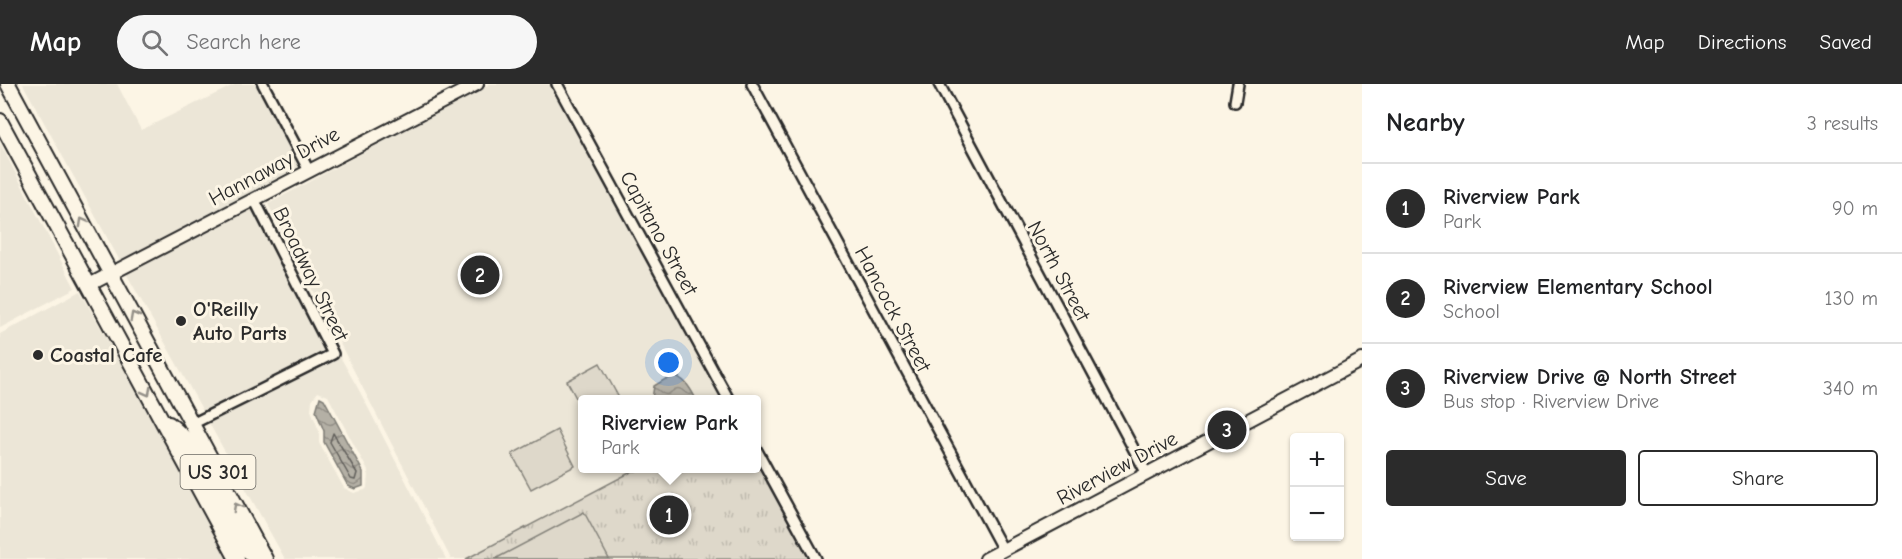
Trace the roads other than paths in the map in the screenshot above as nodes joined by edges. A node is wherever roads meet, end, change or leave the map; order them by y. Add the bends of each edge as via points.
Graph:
1 (8, 84) edge
2 (263, 84) edge
3 (477, 84) edge
4 (556, 84) edge
5 (752, 84) edge
6 (939, 84) edge
7 (1238, 84) edge
8 (0, 87) edge
9 (1235, 102) dead end
10 (18, 104) junction
11 (0, 121) edge
12 (308, 169) junction
13 (254, 199) junction
14 (111, 273) junction
15 (89, 285) junction
16 (1362, 360) edge
17 (727, 395) edge
18 (160, 416) junction
19 (192, 424) junction
20 (761, 458) edge
21 (1147, 474) junction
22 (1003, 550) junction
23 (237, 559) edge
24 (255, 559) edge
25 (265, 559) edge
26 (816, 559) edge
27 (986, 559) edge

1 - 10 main road, US 301
2 - 12 street
3 - 12 street, Hannaway Drive
4 - 17 street, Capitano Street
5 - 22 street, Hancock Street
6 - 21 street, North Street
7 - 9 street
8 - 10 main road
14 -> 10 main road, US 301
11 - 15 main road, US 301
12 - 13 street, Hannaway Drive
13 - 14 street, Hannaway Drive
13 - 19 street, Broadway Street via 333,354
14 - 15 street, Hannaway Drive
19 -> 14 main road, US 301
15 -> 18 main road, US 301
16 - 21 street, Riverview Drive
18 - 23 main road, US 301
18 - 24 main road via 187,440
25 -> 19 main road, US 301
20 - 26 street
21 - 22 street, Riverview Drive
22 - 27 street, Riverview Drive

